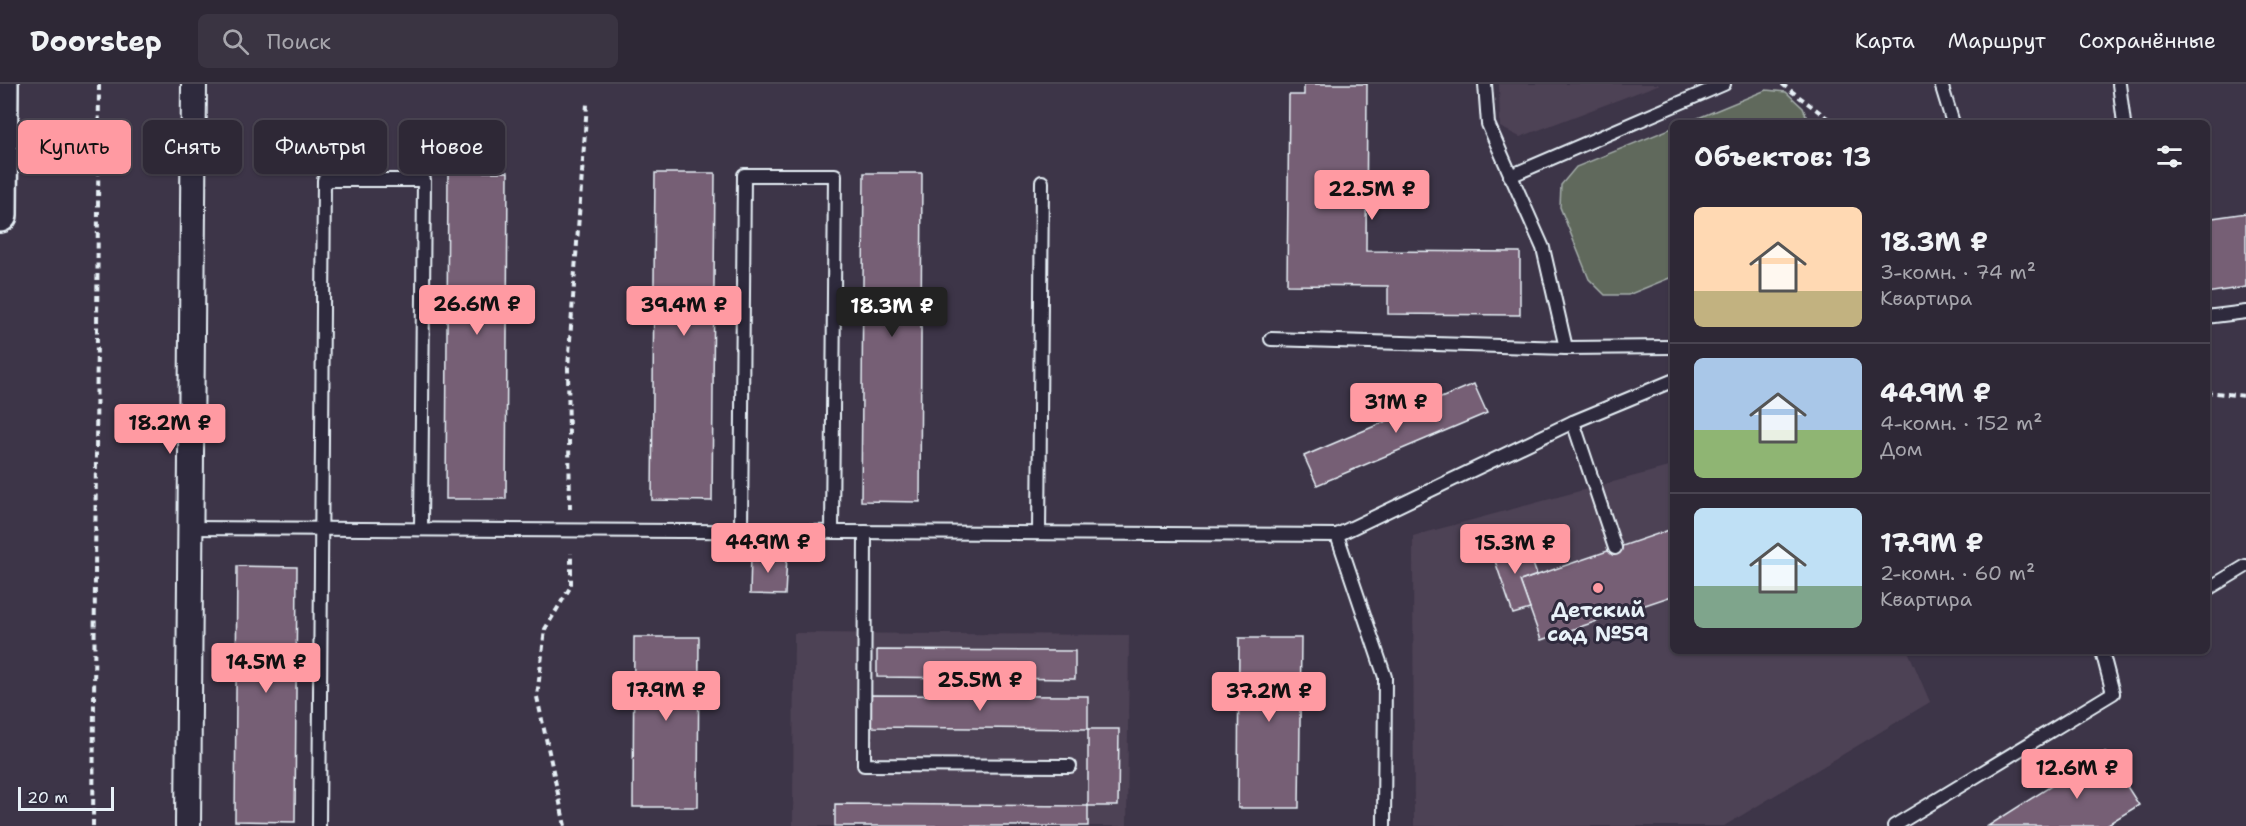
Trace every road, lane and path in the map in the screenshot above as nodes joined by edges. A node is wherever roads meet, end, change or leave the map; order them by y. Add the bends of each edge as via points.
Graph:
1 (1, 84) edge
2 (99, 84) edge
3 (194, 84) edge
4 (1485, 84) edge
5 (1725, 84) edge
6 (1782, 84) edge
7 (1941, 84) edge
8 (2119, 84) edge
9 (587, 104) dead end
10 (1830, 120) edge
11 (1952, 120) edge
12 (2124, 120) edge
13 (1510, 176) junction
14 (1042, 182) dead end
15 (0, 215) edge
16 (2246, 312) edge
17 (2210, 316) edge
18 (1271, 339) dead end
19 (1670, 347) edge
20 (1566, 348) junction
21 (1670, 382) edge
22 (2210, 392) edge
23 (2246, 396) edge
24 (1573, 422) junction
25 (190, 528) junction
26 (322, 529) junction
27 (421, 529) junction
28 (570, 530) junction
29 (741, 531) junction
30 (832, 532) junction
31 (866, 532) junction
32 (1039, 533) junction
33 (1337, 535) junction
34 (1615, 548) dead end
35 (2246, 566) edge
36 (2210, 588) edge
37 (2105, 654) edge
38 (1070, 766) dead end
39 (93, 826) edge
40 (188, 826) edge
41 (319, 826) edge
42 (565, 826) edge
43 (1384, 826) edge
44 (1894, 826) edge

1 - 15 main road
2 - 39 path
3 - 25 street
4 - 13 lane via 1488,124
5 - 13 lane
6 - 10 path
7 - 11 lane
8 - 12 lane
9 - 28 path via 568,368
13 - 20 lane via 1543,248
14 - 32 lane
16 - 17 lane
18 - 20 lane
19 - 20 lane
21 - 24 lane
22 - 23 path
24 - 33 lane
24 - 34 lane
25 - 26 lane
25 - 40 street
26 - 27 lane
26 - 27 lane via 324,180 424,180
26 - 41 lane
27 - 28 lane
28 - 29 lane
28 - 42 path via 572,586 545,629 537,697
29 - 30 lane
29 - 30 lane via 744,175 835,175
30 - 31 lane
31 - 32 lane
31 - 38 lane via 864,765
32 - 33 lane
33 - 43 lane via 1385,677
35 - 36 lane
37 - 44 lane via 2113,693

